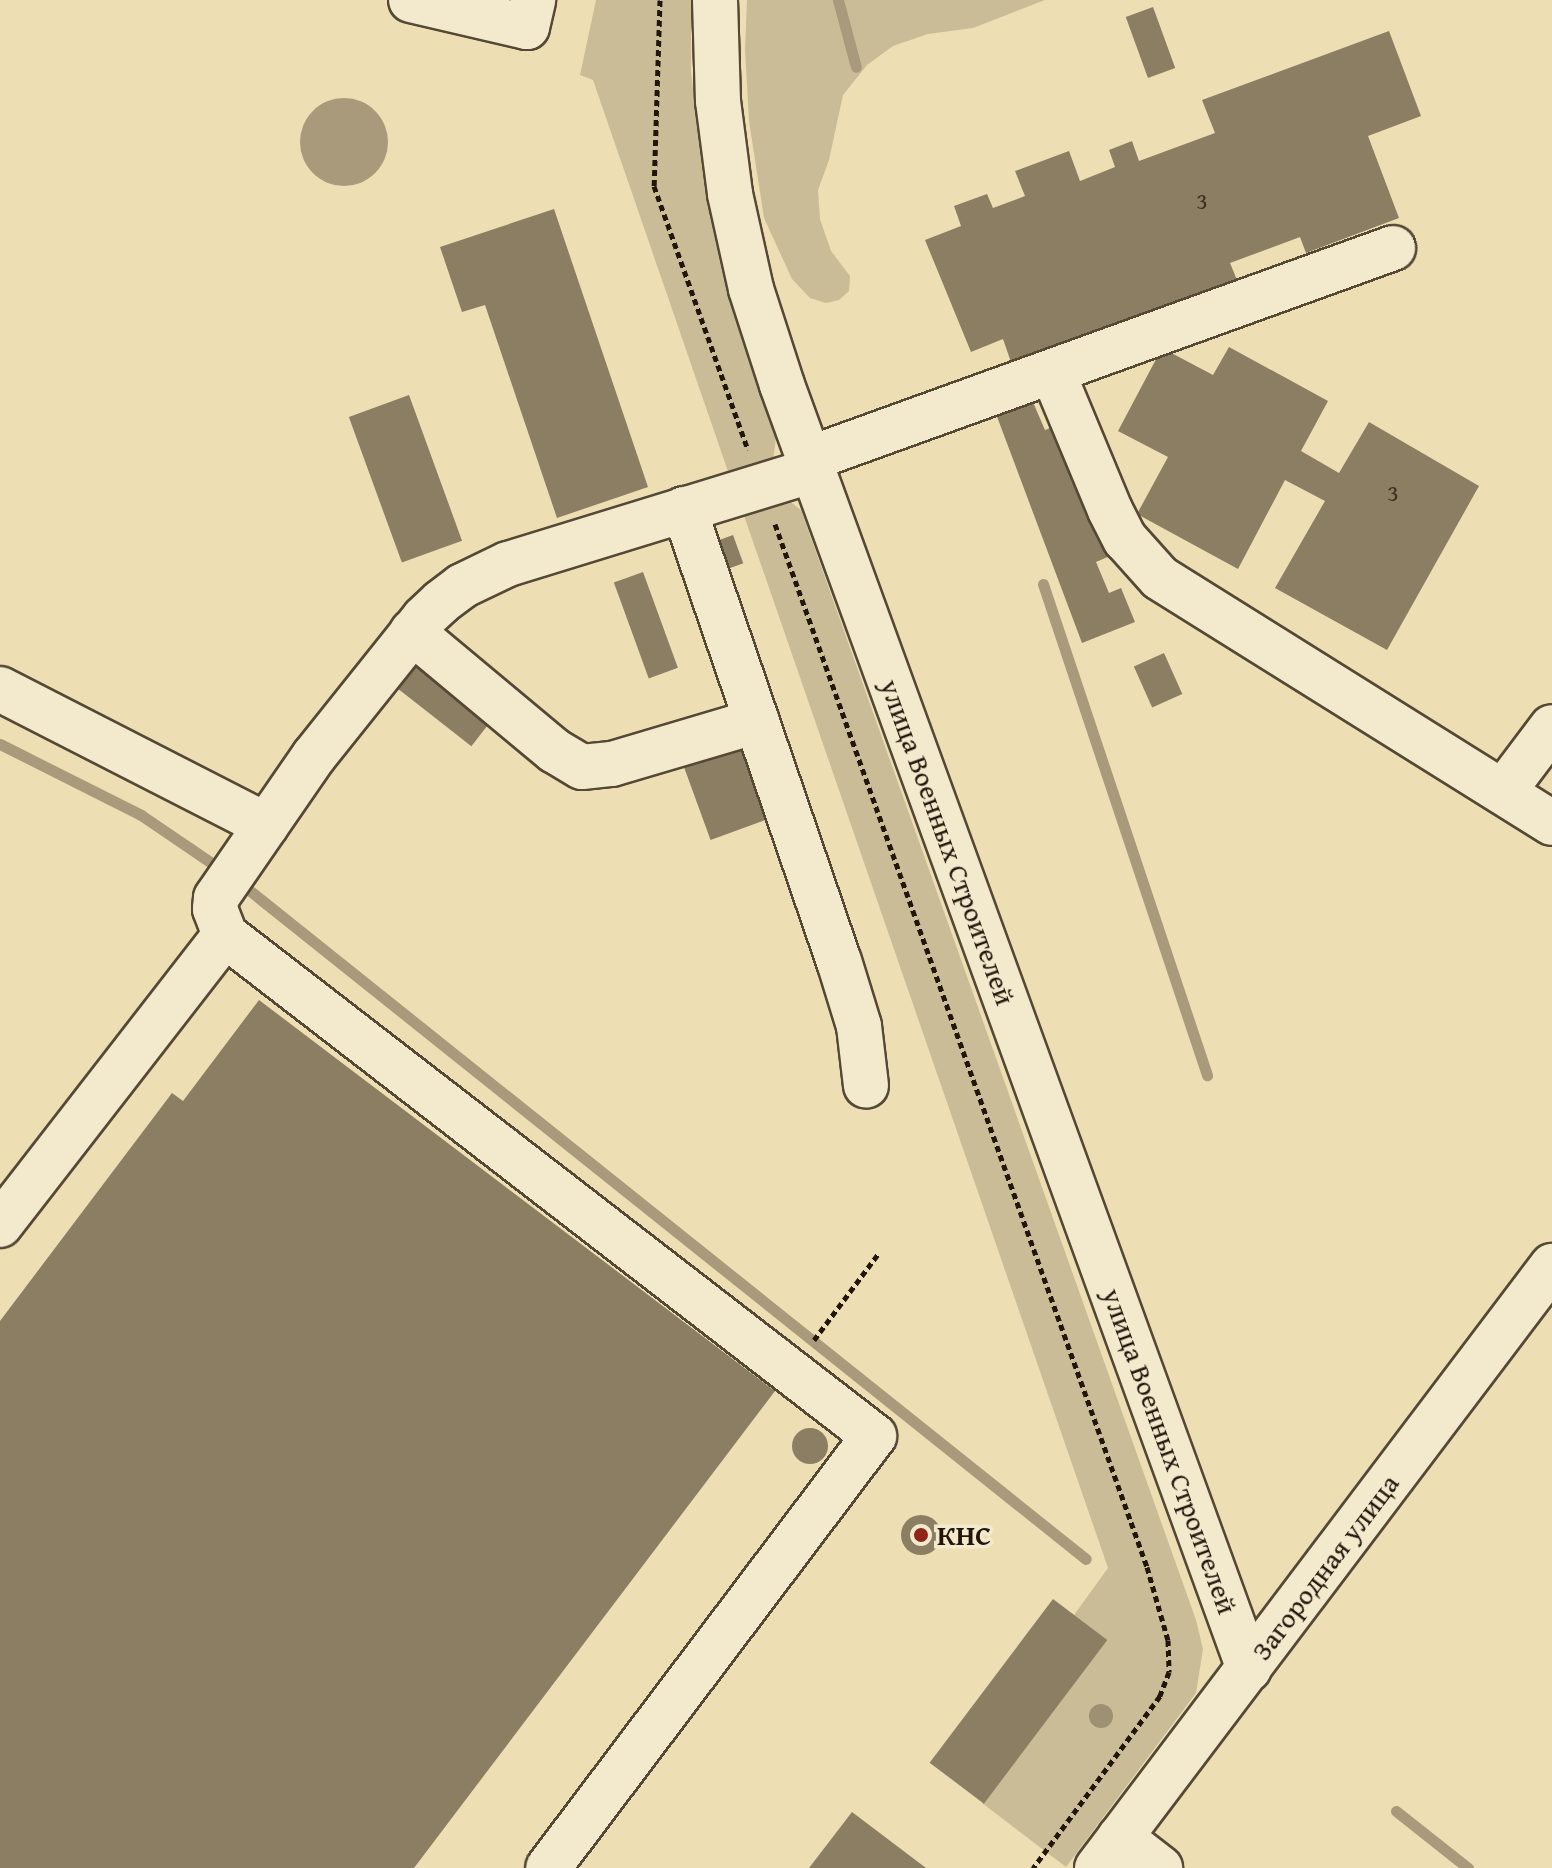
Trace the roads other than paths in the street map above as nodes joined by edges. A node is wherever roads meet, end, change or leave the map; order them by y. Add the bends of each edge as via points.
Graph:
1 (411, 0) edge
2 (533, 0) edge
3 (715, 0) edge
4 (1393, 248) dead end
5 (1053, 373) junction
6 (811, 465) junction
7 (684, 509) junction
8 (412, 632) junction
9 (0, 689) edge
10 (757, 721) junction
11 (1552, 727) edge
12 (1503, 792) junction
13 (1552, 823) edge
14 (243, 858) junction
15 (225, 935) junction
16 (866, 1086) dead end
17 (0, 1225) edge
18 (1552, 1266) edge
19 (1249, 1669) junction
20 (1109, 1852) edge
21 (548, 1868) edge
22 (1160, 1868) edge

1 - 2 street via 527,27
3 - 6 street, улица Военных Строителей via 718,101 730,194 751,289
4 - 5 street
5 - 6 street
5 - 12 street via 1110,510 1141,560 1160,578
6 - 7 street
6 - 19 street, улица Военных Строителей
7 - 8 street via 483,574 441,602
7 - 10 street
8 - 10 street via 555,751 582,767 612,764
8 - 14 street via 314,756
9 - 14 street
10 - 16 street via 859,1026
11 - 12 street
12 - 13 street
14 - 15 street via 215,909
15 - 17 street
15 - 21 street via 874,1436
18 - 19 street, Загородная улица
19 - 20 street, Загородная улица
20 - 22 street

